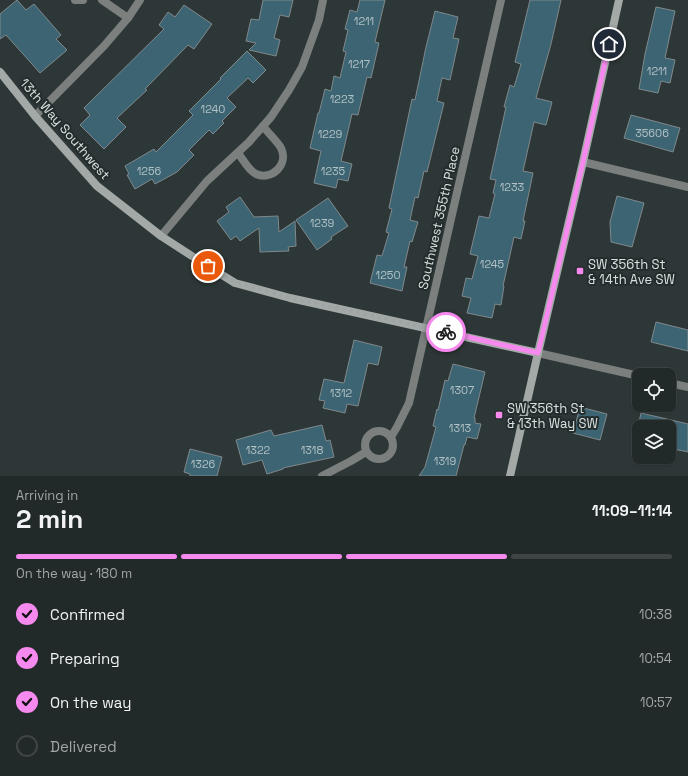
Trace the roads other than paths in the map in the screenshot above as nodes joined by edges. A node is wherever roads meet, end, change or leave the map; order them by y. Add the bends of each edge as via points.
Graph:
1 (75, 0) edge
2 (83, 0) edge
3 (102, 0) edge
4 (140, 0) edge
5 (323, 0) edge
6 (501, 0) edge
7 (619, 0) edge
8 (128, 18) junction
9 (0, 72) edge
10 (35, 116) junction
11 (263, 126) junction
12 (238, 153) junction
13 (583, 162) junction
14 (688, 187) edge
15 (162, 236) junction
16 (426, 328) junction
17 (538, 353) junction
18 (632, 374) edge
19 (676, 384) edge
20 (688, 387) edge
21 (391, 437) junction
22 (366, 452) junction
23 (322, 476) edge
24 (510, 476) edge

1 - 2 street
3 - 8 street
4 - 8 street
5 - 11 street via 319,20 302,66 290,90
6 - 16 street, Southwest 355th Place
7 - 13 street
8 - 10 street
9 - 10 street, 13th Way Southwest
10 - 15 street, 13th Way Southwest via 97,186
11 - 12 street
11 - 12 street via 283,154 283,161 276,172 264,176 252,171
12 - 15 street via 208,181
13 - 14 street
13 - 17 street
15 - 16 street, 13th Way Southwest via 235,282 290,298
16 - 17 street, 13th Way Southwest
16 - 21 street, Southwest 355th Place via 409,403
17 - 18 street
17 - 24 street
19 - 20 street
21 - 22 street via 382,431 371,432 365,441
21 - 22 street, Southwest 355th Place via 392,448 386,457 375,458
22 - 23 street

